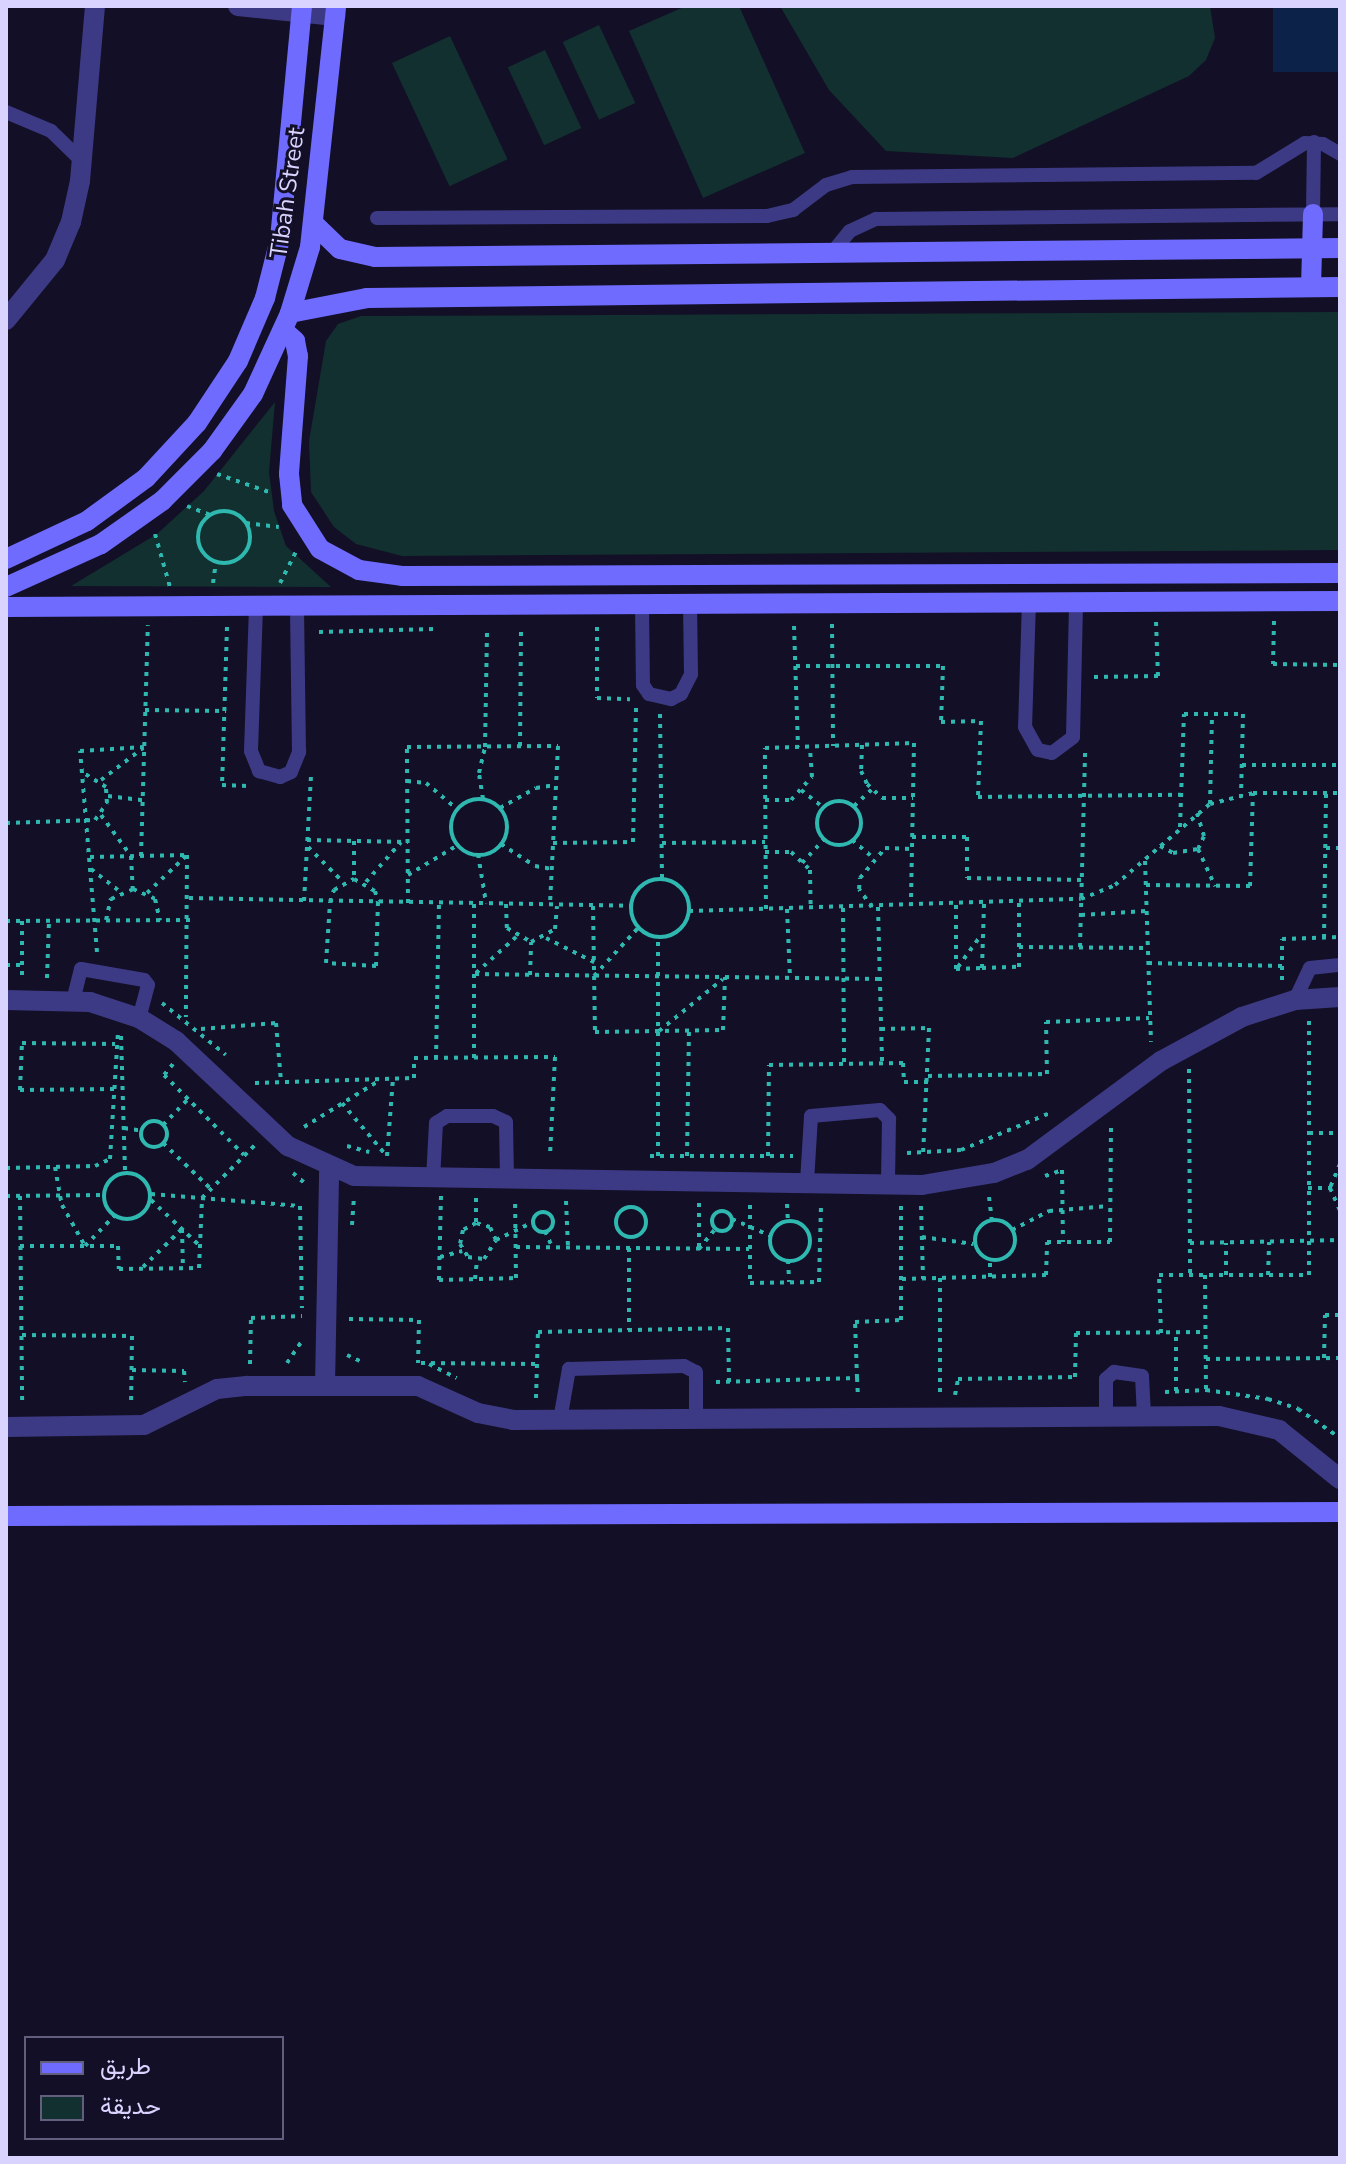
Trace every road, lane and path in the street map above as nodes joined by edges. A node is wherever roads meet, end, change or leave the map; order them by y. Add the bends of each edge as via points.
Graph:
1 (95, 6) edge
2 (238, 6) edge
3 (302, 10) edge
4 (335, 11) edge
5 (6, 112) edge
6 (1314, 142) junction
7 (1340, 154) edge
8 (82, 161) junction
9 (1313, 214) junction
10 (1340, 214) edge
11 (377, 218) dead end
12 (314, 224) junction
13 (1312, 248) junction
14 (1340, 248) edge
15 (832, 253) junction
16 (1311, 287) junction
17 (1340, 287) edge
18 (6, 320) edge
19 (287, 322) junction
20 (215, 474) dead end
21 (184, 505) dead end
22 (292, 505) junction
23 (211, 515) junction
24 (246, 523) junction
25 (304, 529) junction
26 (154, 530) dead end
27 (6, 559) edge
28 (1340, 573) edge
29 (6, 587) edge
30 (1029, 601) junction
31 (1076, 601) junction
32 (1340, 601) edge
33 (794, 603) junction
34 (832, 603) junction
35 (690, 604) junction
36 (642, 605) junction
37 (297, 606) junction
38 (6, 607) edge
39 (180, 607) junction
40 (256, 607) junction
41 (1274, 618) dead end
42 (1156, 620) dead end
43 (148, 623) dead end
44 (582, 626) dead end
45 (521, 627) junction
46 (536, 627) dead end
47 (487, 628) junction
48 (498, 628) dead end
49 (509, 628) dead end
50 (441, 629) dead end
51 (471, 629) dead end
52 (319, 632) dead end
53 (832, 665) junction
54 (1340, 665) edge
55 (796, 666) junction
56 (1087, 677) dead end
57 (660, 699) junction
58 (145, 710) junction
59 (226, 711) dead end
60 (1212, 714) junction
61 (862, 745) junction
62 (520, 746) junction
63 (833, 746) junction
64 (144, 747) junction
65 (485, 747) junction
66 (798, 747) junction
67 (810, 747) junction
68 (1085, 751) dead end
69 (1242, 765) junction
70 (1340, 765) edge
71 (82, 772) junction
72 (101, 780) junction
73 (407, 781) junction
74 (556, 785) junction
75 (872, 789) junction
76 (801, 790) junction
77 (1253, 793) junction
78 (1326, 793) junction
79 (1340, 793) edge
80 (1084, 795) junction
81 (1181, 795) junction
82 (1241, 795) junction
83 (108, 796) junction
84 (913, 798) junction
85 (483, 799) junction
86 (143, 800) junction
87 (765, 800) junction
88 (1210, 804) junction
89 (854, 806) junction
90 (823, 807) junction
91 (500, 808) junction
92 (457, 809) junction
93 (1197, 813) junction
94 (101, 815) junction
95 (6, 823) edge
96 (87, 823) junction
97 (1180, 827) junction
98 (912, 837) junction
99 (824, 839) junction
100 (852, 840) junction
101 (354, 841) junction
102 (401, 842) junction
103 (408, 842) junction
104 (765, 842) junction
105 (553, 843) junction
106 (662, 843) junction
107 (501, 844) junction
108 (458, 845) junction
109 (1160, 846) junction
110 (1326, 848) junction
111 (1340, 848) edge
112 (912, 849) junction
113 (1198, 849) junction
114 (765, 852) junction
115 (478, 854) junction
116 (187, 855) junction
117 (131, 856) junction
118 (141, 856) junction
119 (90, 857) junction
120 (875, 859) junction
121 (1145, 861) junction
122 (802, 863) junction
123 (91, 869) junction
124 (552, 869) junction
125 (408, 875) junction
126 (354, 879) junction
127 (662, 879) junction
128 (1082, 880) junction
129 (343, 882) junction
130 (366, 882) junction
131 (1146, 885) junction
132 (1215, 886) junction
133 (133, 889) junction
134 (120, 892) junction
135 (147, 893) junction
136 (189, 898) junction
137 (1081, 899) junction
138 (330, 902) junction
139 (378, 902) junction
140 (408, 903) junction
141 (439, 903) junction
142 (474, 903) junction
143 (1019, 903) junction
144 (486, 904) junction
145 (506, 904) junction
146 (984, 904) junction
147 (550, 905) junction
148 (557, 905) junction
149 (956, 905) junction
150 (593, 906) junction
151 (631, 906) junction
152 (911, 906) junction
153 (875, 907) junction
154 (843, 908) junction
155 (766, 909) junction
156 (787, 909) junction
157 (811, 909) junction
158 (689, 911) junction
159 (1146, 911) junction
160 (1081, 915) junction
161 (106, 920) junction
162 (160, 920) junction
163 (190, 920) junction
164 (6, 921) edge
165 (22, 921) junction
166 (49, 921) junction
167 (96, 921) junction
168 (638, 928) junction
169 (983, 933) junction
170 (516, 937) junction
171 (1340, 937) edge
172 (546, 938) junction
173 (658, 938) junction
174 (1324, 938) junction
175 (531, 942) junction
176 (1019, 947) junction
177 (1080, 947) junction
178 (1148, 948) junction
179 (594, 962) junction
180 (1148, 963) junction
181 (6, 965) edge
182 (22, 965) junction
183 (1340, 965) edge
184 (1282, 966) junction
185 (982, 968) junction
186 (956, 969) junction
187 (97, 972) junction
188 (475, 974) junction
189 (530, 975) junction
190 (594, 976) junction
191 (658, 976) junction
192 (1304, 976) junction
193 (725, 977) junction
194 (790, 978) junction
195 (844, 978) junction
196 (880, 979) junction
197 (1282, 980) junction
198 (1271, 983) dead end
199 (22, 985) dead end
200 (47, 985) dead end
201 (145, 996) junction
202 (1340, 997) edge
203 (6, 1000) edge
204 (73, 1001) junction
205 (1302, 1008) junction
206 (186, 1017) junction
207 (1149, 1018) junction
208 (135, 1025) junction
209 (201, 1029) junction
210 (881, 1029) junction
211 (659, 1031) junction
212 (689, 1031) junction
213 (118, 1033) junction
214 (1162, 1039) dead end
215 (116, 1044) junction
216 (164, 1054) dead end
217 (474, 1058) junction
218 (436, 1059) junction
219 (233, 1062) dead end
220 (882, 1063) junction
221 (844, 1064) junction
222 (1176, 1072) dead end
223 (244, 1073) dead end
224 (383, 1078) junction
225 (393, 1078) junction
226 (928, 1079) junction
227 (281, 1081) junction
228 (255, 1083) junction
229 (114, 1089) junction
230 (263, 1092) dead end
231 (188, 1099) junction
232 (342, 1103) junction
233 (1061, 1107) dead end
234 (1111, 1114) dead end
235 (292, 1117) dead end
236 (163, 1125) junction
237 (304, 1127) junction
238 (124, 1128) junction
239 (142, 1131) junction
240 (1309, 1133) junction
241 (1340, 1133) edge
242 (317, 1134) dead end
243 (163, 1143) junction
244 (344, 1145) dead end
245 (268, 1153) dead end
246 (923, 1153) junction
247 (434, 1154) junction
248 (888, 1154) junction
249 (244, 1155) junction
250 (387, 1156) junction
251 (658, 1156) dead end
252 (687, 1156) dead end
253 (768, 1156) dead end
254 (550, 1157) dead end
255 (1061, 1158) dead end
256 (280, 1163) dead end
257 (1340, 1164) edge
258 (55, 1167) junction
259 (6, 1168) edge
260 (329, 1168) junction
261 (1062, 1170) junction
262 (125, 1173) junction
263 (1038, 1179) dead end
264 (433, 1180) junction
265 (888, 1184) junction
266 (511, 1185) junction
267 (814, 1186) junction
268 (210, 1188) junction
269 (1308, 1188) junction
270 (1330, 1188) junction
271 (1340, 1188) edge
272 (453, 1190) dead end
273 (476, 1190) dead end
274 (566, 1190) dead end
275 (699, 1190) dead end
276 (750, 1190) dead end
277 (359, 1192) dead end
278 (1001, 1193) dead end
279 (58, 1195) junction
280 (104, 1195) junction
281 (6, 1196) edge
282 (20, 1196) junction
283 (151, 1197) junction
284 (989, 1197) junction
285 (202, 1198) junction
286 (974, 1201) dead end
287 (328, 1205) junction
288 (891, 1205) dead end
289 (933, 1205) dead end
290 (300, 1206) junction
291 (901, 1206) junction
292 (921, 1206) junction
293 (1110, 1206) junction
294 (1062, 1208) junction
295 (1340, 1210) edge
296 (114, 1216) junction
297 (732, 1219) junction
298 (992, 1220) junction
299 (533, 1222) junction
300 (476, 1223) junction
301 (750, 1227) junction
302 (182, 1229) junction
303 (715, 1229) junction
304 (516, 1230) junction
305 (1012, 1230) junction
306 (352, 1231) dead end
307 (545, 1231) junction
308 (771, 1236) junction
309 (628, 1237) junction
310 (922, 1237) junction
311 (496, 1240) junction
312 (1340, 1240) edge
313 (1308, 1241) junction
314 (1063, 1242) junction
315 (1269, 1242) junction
316 (810, 1243) junction
317 (1190, 1243) junction
318 (1226, 1243) junction
319 (820, 1244) junction
320 (974, 1244) junction
321 (199, 1245) junction
322 (20, 1246) junction
323 (85, 1246) junction
324 (516, 1247) junction
325 (552, 1247) junction
326 (568, 1247) junction
327 (617, 1247) junction
328 (629, 1248) junction
329 (699, 1249) junction
330 (750, 1249) junction
331 (462, 1251) junction
332 (440, 1257) junction
333 (477, 1260) junction
334 (788, 1260) junction
335 (990, 1260) junction
336 (142, 1269) junction
337 (183, 1269) junction
338 (1190, 1275) junction
339 (1205, 1275) junction
340 (1226, 1275) junction
341 (1268, 1275) junction
342 (990, 1277) junction
343 (940, 1278) junction
344 (475, 1279) junction
345 (901, 1279) junction
346 (923, 1279) junction
347 (789, 1282) junction
348 (349, 1305) dead end
349 (1340, 1315) edge
350 (302, 1316) junction
351 (349, 1319) junction
352 (337, 1324) dead end
353 (629, 1330) junction
354 (1176, 1332) junction
355 (1205, 1332) junction
356 (1161, 1333) junction
357 (22, 1335) junction
358 (341, 1347) dead end
359 (1324, 1358) junction
360 (1340, 1358) edge
361 (1206, 1359) junction
362 (377, 1363) dead end
363 (405, 1363) dead end
364 (418, 1363) junction
365 (427, 1363) junction
366 (537, 1364) junction
367 (274, 1368) dead end
368 (131, 1370) junction
369 (262, 1370) dead end
370 (857, 1378) junction
371 (192, 1381) dead end
372 (729, 1382) junction
373 (465, 1383) dead end
374 (697, 1383) junction
375 (185, 1384) junction
376 (325, 1386) junction
377 (178, 1389) dead end
378 (1206, 1390) dead end
379 (1176, 1391) dead end
380 (926, 1396) dead end
381 (940, 1396) junction
382 (536, 1398) junction
383 (561, 1398) junction
384 (871, 1398) dead end
385 (523, 1399) dead end
386 (38, 1408) dead end
387 (115, 1408) dead end
388 (131, 1408) junction
389 (138, 1408) dead end
390 (1144, 1416) junction
391 (1106, 1417) junction
392 (17, 1420) edge
393 (560, 1420) junction
394 (696, 1420) junction
395 (1340, 1479) edge
396 (1340, 1512) edge
397 (6, 1516) edge

1 - 8 street
2 - 3 street
3 - 4 street
3 - 27 street, Tibah Street via 283,224 265,298 238,361 197,423 146,478 87,521
4 - 12 street, Tibah Street
5 - 8 lane via 51,131
6 - 7 lane
6 - 9 lane
6 - 11 lane via 1296,145 1256,173 852,177 826,185 793,210 767,216
8 - 18 street via 71,222 55,260
9 - 10 lane
9 - 13 street
9 - 15 lane via 876,219 850,231
12 - 15 street via 340,249 375,257
12 - 19 street, Tibah Street
13 - 14 street
13 - 15 street
13 - 16 street
16 - 17 street
16 - 19 street via 367,298
19 - 22 street via 298,356 289,474
19 - 29 street, Tibah Street via 233,424 179,485 101,544
20 - 22 path via 236,478
21 - 23 path
22 - 25 street
23 - 24 path via 230,512
23 - 24 path via 198,540 216,562 244,553 250,533
24 - 25 path
25 - 28 street via 338,561 402,576
25 - 40 path via 284,577
26 - 39 path
30 - 31 street
30 - 31 lane via 1025,727 1038,750 1052,753 1073,737
30 - 34 street
31 - 32 street
33 - 34 street
33 - 35 street
33 - 55 path
34 - 53 path
35 - 36 street
35 - 57 lane via 688,686 671,699
36 - 37 street
36 - 57 lane via 643,685
37 - 40 street
37 - 40 lane via 299,752 291,772 280,777 259,771 251,751
38 - 39 street
39 - 40 street
41 - 54 path via 1273,664
42 - 56 path via 1158,676
43 - 58 path
44 - 105 path via 597,625 597,698 637,699 633,842
45 - 46 path
45 - 49 path
45 - 62 path
47 - 48 path
47 - 51 path
47 - 65 path
50 - 52 path
53 - 55 path
53 - 63 path
53 - 80 path via 943,666 941,722 981,721 978,797
55 - 66 path
57 - 106 path
58 - 59 path
58 - 64 path
60 - 69 path via 1243,714
60 - 81 path via 1184,714
60 - 88 path
61 - 63 path
61 - 75 path via 861,771
61 - 84 path via 914,743
62 - 65 path
62 - 74 path via 558,746
63 - 67 path
64 - 71 path via 80,751
64 - 72 path
64 - 86 path
65 - 73 path via 407,747
65 - 85 path via 479,773
66 - 67 path
66 - 87 path via 765,748
67 - 76 path via 814,771
68 - 80 path
69 - 70 path
69 - 82 path
71 - 72 path
71 - 96 path
72 - 83 path
73 - 92 path via 426,783
73 - 103 path
74 - 91 path via 536,788
74 - 105 path
75 - 84 path via 887,800
75 - 89 path
76 - 87 path via 788,801
76 - 90 path
77 - 78 path
77 - 82 path
77 - 132 path via 1250,886
78 - 79 path
78 - 110 path
80 - 81 path
80 - 128 path
81 - 97 path
82 - 88 path
83 - 86 path
83 - 94 path
84 - 98 path
85 - 91 path
85 - 92 path
86 - 118 path
87 - 104 path
88 - 93 path
89 - 90 path via 838,800
89 - 100 path via 861,819
90 - 99 path via 816,823
91 - 107 path via 507,826
92 - 108 path via 451,828
93 - 97 path
93 - 113 path via 1204,836
94 - 96 path
94 - 117 path
95 - 96 path
96 - 119 path
97 - 109 path
98 - 112 path
98 - 128 path via 967,837 967,878
99 - 100 path via 838,845
99 - 122 path
100 - 120 path
101 - 102 path
101 - 126 path
101 - 129 path via 307,843
102 - 103 path
102 - 130 path
103 - 125 path
104 - 106 path
104 - 114 path
105 - 124 path
106 - 127 path
107 - 115 path
107 - 124 path via 535,866
108 - 115 path
108 - 125 path
109 - 113 path via 1173,853
109 - 121 path
110 - 111 path
110 - 174 path
112 - 120 path via 888,847
112 - 152 path
113 - 132 path
114 - 122 path via 787,851
114 - 155 path
115 - 144 path
116 - 118 path
116 - 135 path
116 - 136 path
117 - 118 path
117 - 119 path
117 - 133 path
119 - 123 path
120 - 153 path via 859,883
121 - 131 path
121 - 137 path via 1115,885
122 - 157 path via 814,880
123 - 134 path
123 - 167 path
124 - 147 path
125 - 140 path
126 - 129 path
126 - 130 path
127 - 151 path via 638,890
127 - 158 path via 685,894
128 - 137 path
129 - 138 path
130 - 139 path
131 - 132 path
131 - 159 path
133 - 134 path
133 - 135 path
134 - 161 path via 106,909
135 - 162 path via 155,899
136 - 138 path
136 - 163 path
137 - 143 path
137 - 160 path
138 - 139 path
138 - 139 path via 326,963 376,966
139 - 140 path
140 - 141 path
141 - 142 path
141 - 218 path
142 - 144 path
142 - 188 path
143 - 146 path
143 - 176 path
144 - 145 path
145 - 147 path
145 - 170 path via 507,928
146 - 149 path
146 - 169 path
147 - 148 path
148 - 150 path
148 - 172 path via 559,917
149 - 152 path
149 - 186 path
150 - 151 path
150 - 179 path
151 - 168 path
152 - 153 path
153 - 154 path
153 - 196 path
154 - 157 path
154 - 195 path
155 - 156 path
155 - 158 path
156 - 157 path
156 - 194 path
158 - 173 path via 682,927
159 - 160 path
159 - 178 path
160 - 177 path
161 - 162 path
161 - 167 path
162 - 163 path
163 - 206 path
164 - 165 path
165 - 166 path
165 - 182 path
166 - 167 path
166 - 200 path
167 - 187 path
168 - 173 path
168 - 190 path
169 - 185 path
169 - 186 path
170 - 175 path
170 - 188 path
171 - 174 path
172 - 175 path
172 - 179 path
173 - 191 path
174 - 184 path via 1282,939
175 - 189 path
176 - 177 path
176 - 185 path via 1019,967
177 - 178 path
178 - 180 path
179 - 190 path
180 - 184 path
180 - 207 path
181 - 182 path
182 - 199 path
183 - 192 lane via 1315,966
184 - 197 path
185 - 186 path
187 - 201 lane via 144,980
187 - 204 lane via 79,971
188 - 189 path
188 - 217 path
189 - 190 path
190 - 191 path
190 - 211 path via 595,1032
191 - 193 path
191 - 211 path
192 - 197 path
192 - 205 lane
193 - 194 path
193 - 211 path
193 - 212 path via 723,1030
194 - 195 path
195 - 196 path
195 - 221 path
196 - 210 path
197 - 198 path
201 - 206 path
201 - 208 lane
202 - 205 street
203 - 204 street
204 - 208 street
205 - 240 path
205 - 265 street via 1242,1017 1187,1045 1027,1160 958,1181
206 - 209 path
207 - 214 path via 1152,1046
207 - 226 path via 1046,1022 1047,1074
208 - 213 path via 119,1025
208 - 260 street via 176,1041 288,1146
209 - 219 path
209 - 227 path via 276,1023
210 - 220 path
210 - 226 path via 929,1028
211 - 212 path
211 - 251 path
212 - 252 path
213 - 215 path
213 - 238 path via 124,1044
215 - 229 path
215 - 229 path via 22,1043 21,1059 20,1090
216 - 231 path via 175,1061 164,1075
217 - 218 path
217 - 254 path via 555,1057
218 - 225 path via 414,1058 414,1078
220 - 221 path
220 - 226 path via 903,1063 904,1082
221 - 253 path via 769,1065
222 - 317 path via 1189,1063
223 - 228 path
224 - 225 path
224 - 227 path
224 - 232 path
225 - 250 path
226 - 246 path
227 - 228 path
228 - 230 path
229 - 258 path via 110,1159 95,1166
231 - 236 path
231 - 249 path
232 - 237 path
232 - 250 path
233 - 246 path via 993,1140
234 - 293 path
235 - 237 path
236 - 239 path via 150,1122
236 - 243 path
237 - 242 path
238 - 239 path
238 - 262 path
239 - 243 path via 145,1144
240 - 241 path
240 - 269 path
243 - 268 path
244 - 250 path
245 - 249 path via 257,1143
246 - 248 path
247 - 250 path
247 - 264 lane
247 - 266 lane via 441,1118 501,1117 507,1130
248 - 265 lane
248 - 267 lane via 885,1111 815,1112 809,1121
249 - 268 path
255 - 261 path
256 - 287 path
257 - 270 path
258 - 259 path
258 - 279 path
260 - 264 street via 381,1180
260 - 287 street
261 - 263 path
261 - 294 path
262 - 280 path via 110,1180
262 - 283 path via 139,1176
264 - 266 street
265 - 267 street
266 - 267 street
266 - 304 path
267 - 319 path
268 - 285 path
269 - 270 path
269 - 313 path
270 - 271 path
270 - 295 path
272 - 332 path via 441,1190
273 - 300 path
274 - 326 path
275 - 329 path
276 - 301 path
277 - 306 path via 353,1202
278 - 284 path
279 - 280 path
279 - 282 path
279 - 323 path
280 - 296 path
281 - 282 path
282 - 322 path
283 - 285 path
283 - 296 path via 140,1216
283 - 302 path
284 - 286 path
284 - 298 path
285 - 290 path
285 - 321 path
287 - 290 path
287 - 376 street
288 - 291 path
289 - 292 path
290 - 350 path
291 - 292 path
291 - 345 path
292 - 310 path
293 - 294 path
293 - 314 path via 1110,1242
294 - 305 path
294 - 314 path
296 - 323 path
297 - 301 path
297 - 303 path via 724,1231
297 - 303 path via 725,1211 715,1213
298 - 305 path
298 - 320 path via 978,1229
299 - 304 path
299 - 307 path
299 - 307 path via 538,1213 549,1213 553,1223
300 - 311 path via 490,1227
300 - 331 path via 463,1230
301 - 308 path
301 - 330 path
302 - 321 path
302 - 336 path
302 - 337 path
303 - 329 path
304 - 311 path
304 - 324 path
305 - 335 path via 1011,1252
307 - 325 path
308 - 316 path via 782,1223 795,1222 806,1229
308 - 334 path via 772,1249
309 - 309 path via 645,1229 645,1216 635,1208 618,1216 617,1229
309 - 327 path
310 - 320 path
310 - 346 path
311 - 333 path via 491,1254
312 - 313 path
313 - 315 path
313 - 341 path via 1309,1275
314 - 342 path via 1047,1242 1046,1275
315 - 318 path
315 - 341 path
316 - 319 path
316 - 334 path via 803,1256
317 - 318 path
317 - 338 path
318 - 340 path
319 - 347 path via 819,1282
320 - 335 path
321 - 337 path via 199,1268
322 - 323 path
322 - 357 path
323 - 336 path via 118,1246 119,1269
324 - 325 path
324 - 344 path via 516,1278
325 - 326 path
326 - 327 path
327 - 328 path
328 - 329 path
328 - 353 path
329 - 330 path
330 - 347 path via 750,1283
331 - 332 path
331 - 333 path
332 - 344 path via 439,1280
333 - 344 path
334 - 347 path
335 - 342 path
336 - 337 path
338 - 339 path
338 - 356 path via 1159,1275
339 - 340 path
339 - 355 path
340 - 341 path
342 - 343 path
343 - 346 path
343 - 381 path
345 - 346 path
345 - 370 path via 901,1320 855,1322
348 - 351 path
349 - 359 path via 1325,1315
350 - 367 path via 299,1350
350 - 369 path via 251,1318 250,1371
351 - 352 path via 349,1324
351 - 364 path via 419,1320
353 - 366 path via 538,1332
353 - 372 path via 728,1328
354 - 355 path
354 - 356 path
354 - 379 path
355 - 361 path
356 - 381 path via 1076,1333 1075,1377 958,1379 957,1395
357 - 368 path via 132,1336
357 - 392 path
358 - 362 path via 354,1360
359 - 360 path
359 - 361 path
361 - 378 path
363 - 364 path
364 - 365 path
365 - 366 path
365 - 373 path
366 - 382 path
368 - 375 path via 184,1371
368 - 388 path
370 - 372 path
370 - 384 path via 857,1398
371 - 375 path
372 - 374 path
374 - 383 lane via 696,1372 684,1366 574,1367 565,1373
374 - 394 lane
375 - 377 path
376 - 392 street via 217,1389 144,1425
376 - 393 street via 418,1386 495,1418
380 - 381 path
382 - 383 path
382 - 385 path
383 - 393 lane
386 - 392 path
387 - 388 path
388 - 389 path
390 - 391 street
390 - 391 lane via 1142,1376 1114,1372 1106,1379
390 - 395 street via 1259,1422 1297,1441
391 - 394 street
393 - 394 street
396 - 397 street

